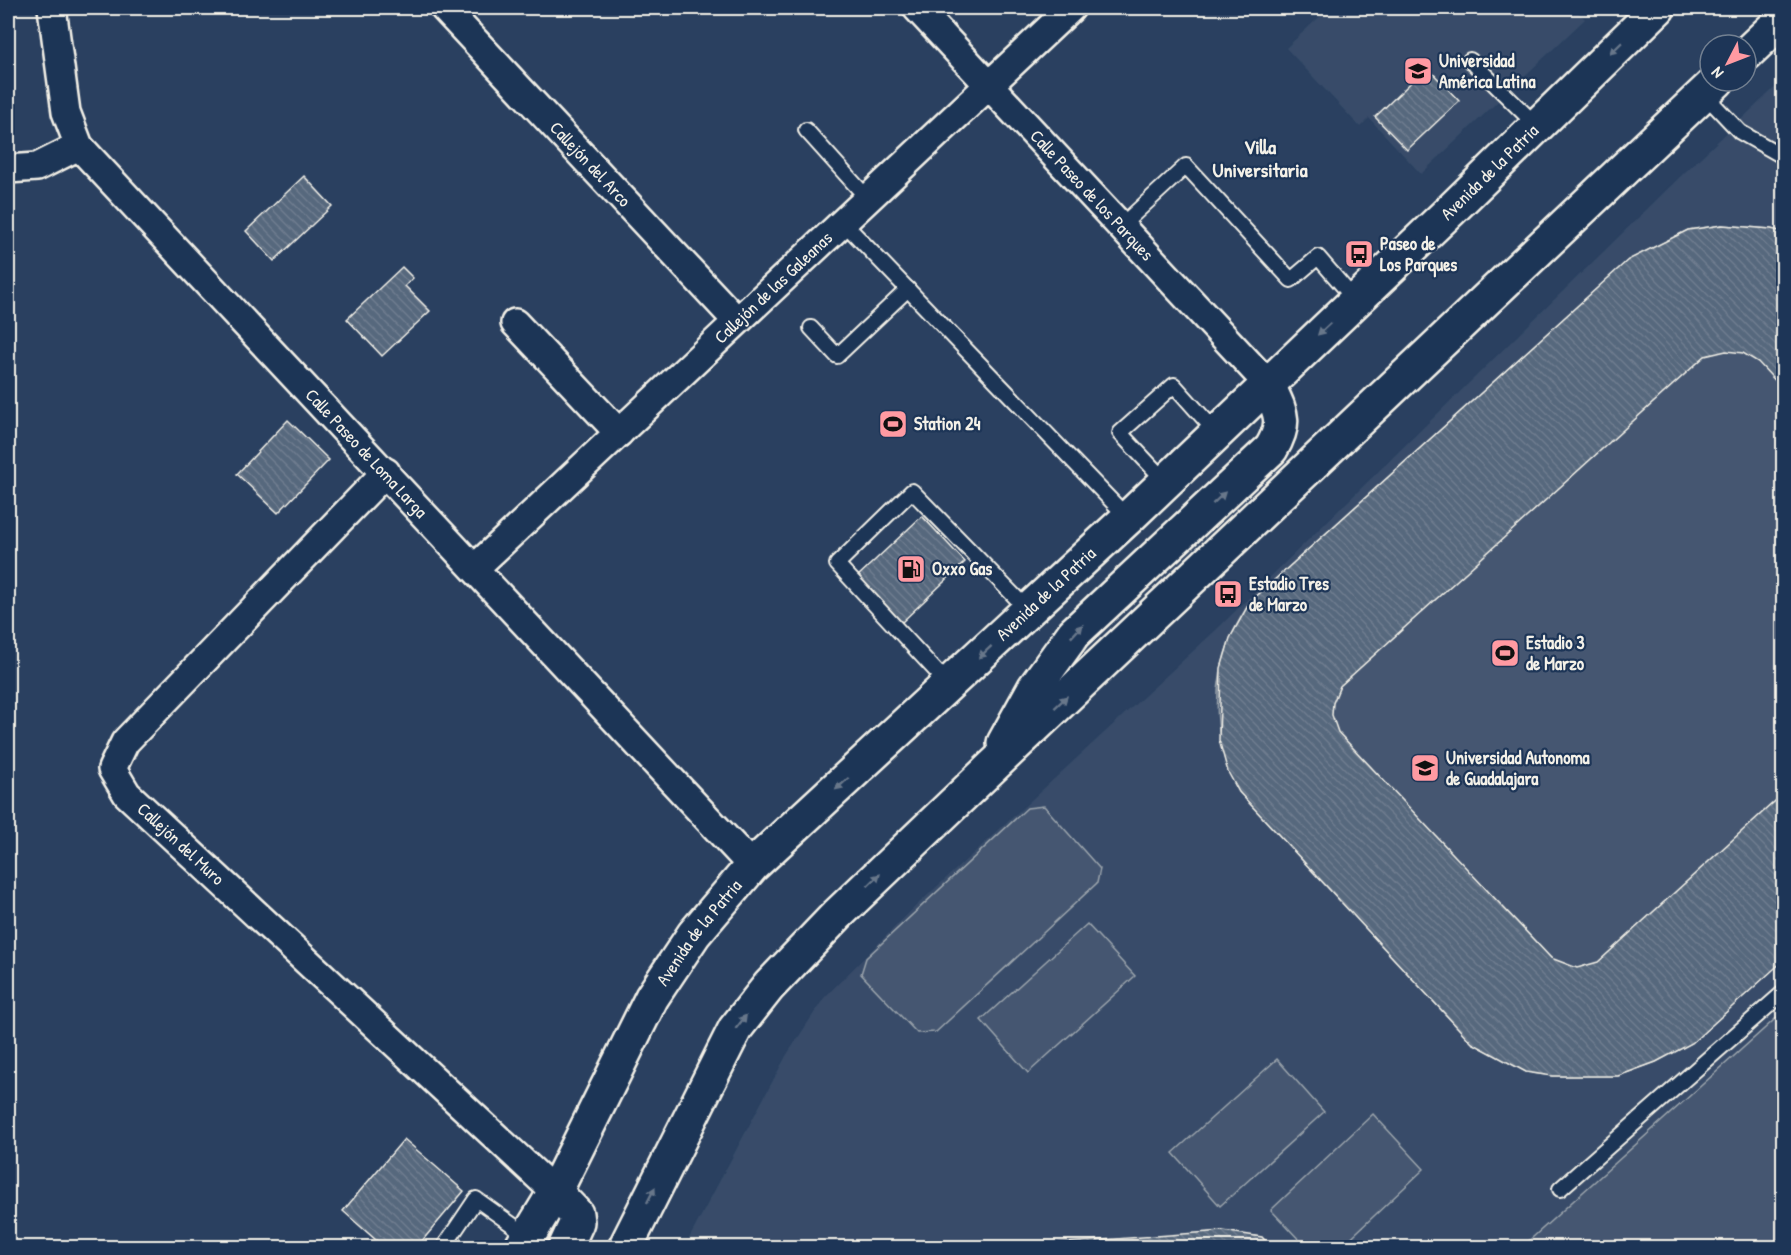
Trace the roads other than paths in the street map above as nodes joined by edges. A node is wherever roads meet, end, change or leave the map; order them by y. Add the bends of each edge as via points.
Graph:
1 (52, 8) edge
2 (444, 8) edge
3 (917, 8) edge
4 (1071, 8) edge
5 (1658, 8) edge
6 (1784, 18) edge
7 (1758, 43) edge
8 (1470, 60) dead end
9 (989, 85) junction
10 (1705, 93) edge
11 (1715, 93) edge
12 (1537, 126) junction
13 (806, 130) dead end
14 (79, 146) junction
15 (1784, 157) edge
16 (8, 168) edge
17 (868, 199) junction
18 (843, 222) junction
19 (1121, 226) junction
20 (908, 289) junction
21 (1355, 300) junction
22 (737, 321) junction
23 (515, 323) dead end
24 (811, 328) dead end
25 (1267, 384) junction
26 (619, 432) junction
27 (1216, 432) junction
28 (386, 472) junction
29 (1165, 481) junction
30 (1128, 518) junction
31 (476, 567) junction
32 (1029, 611) junction
33 (949, 685) junction
34 (990, 769) junction
35 (752, 866) junction
36 (1784, 992) edge
37 (1560, 1189) dead end
38 (555, 1192) junction
39 (524, 1242) edge
40 (442, 1248) edge
41 (565, 1248) edge
42 (625, 1248) edge

1 - 14 street, Calle Paseo de Loma Larga via 66,112
2 - 22 street, Callejón del Arco
3 - 9 street, Calle Paseo de los Parques
4 - 9 street, Callejón de las Galeanas
5 -> 12 main road, Avenida de la Patria
6 - 7 main road
8 - 12 lane
9 - 17 street, Callejón de las Galeanas
9 - 19 street, Calle Paseo de los Parques
34 -> 10 main road
11 - 15 lane via 1740,132
12 - 21 main road, Avenida de la Patria
13 - 17 lane
14 - 16 street via 37,167
14 - 28 street, Calle Paseo de Loma Larga
17 - 18 street, Callejón de las Galeanas
18 - 20 lane
18 - 22 street, Callejón de las Galeanas
19 - 21 lane via 1186,166 1292,280 1318,257
19 - 25 street, Calle Paseo de los Parques
20 - 24 lane via 837,356
20 - 30 lane
21 -> 25 main road, Avenida de la Patria
22 - 26 street, Callejón de las Galeanas
23 - 26 street
25 - 27 main road, Avenida de la Patria
34 -> 25 main road via 1035,687 1074,633 1271,449 1280,434 1282,416
26 - 31 street, Callejón de las Galeanas
27 - 29 main road, Avenida de la Patria
27 - 29 lane via 1174,385 1120,433
28 - 31 street, Calle Paseo de Loma Larga
28 - 38 street, Callejón del Muro via 125,742 112,769 127,794
29 - 30 main road, Avenida de la Patria
30 - 32 main road, Avenida de la Patria
31 - 35 street, Calle Paseo de Loma Larga
32 -> 33 main road, Avenida de la Patria
32 - 33 lane via 912,491 837,564
33 -> 35 main road, Avenida de la Patria
42 -> 34 main road via 735,1029 769,986 837,915
35 - 38 main road, Avenida de la Patria via 694,934 652,997
36 - 37 lane
38 - 39 main road, Avenida de la Patria
38 - 41 main road via 576,1214 577,1222
39 - 40 lane via 476,1199

